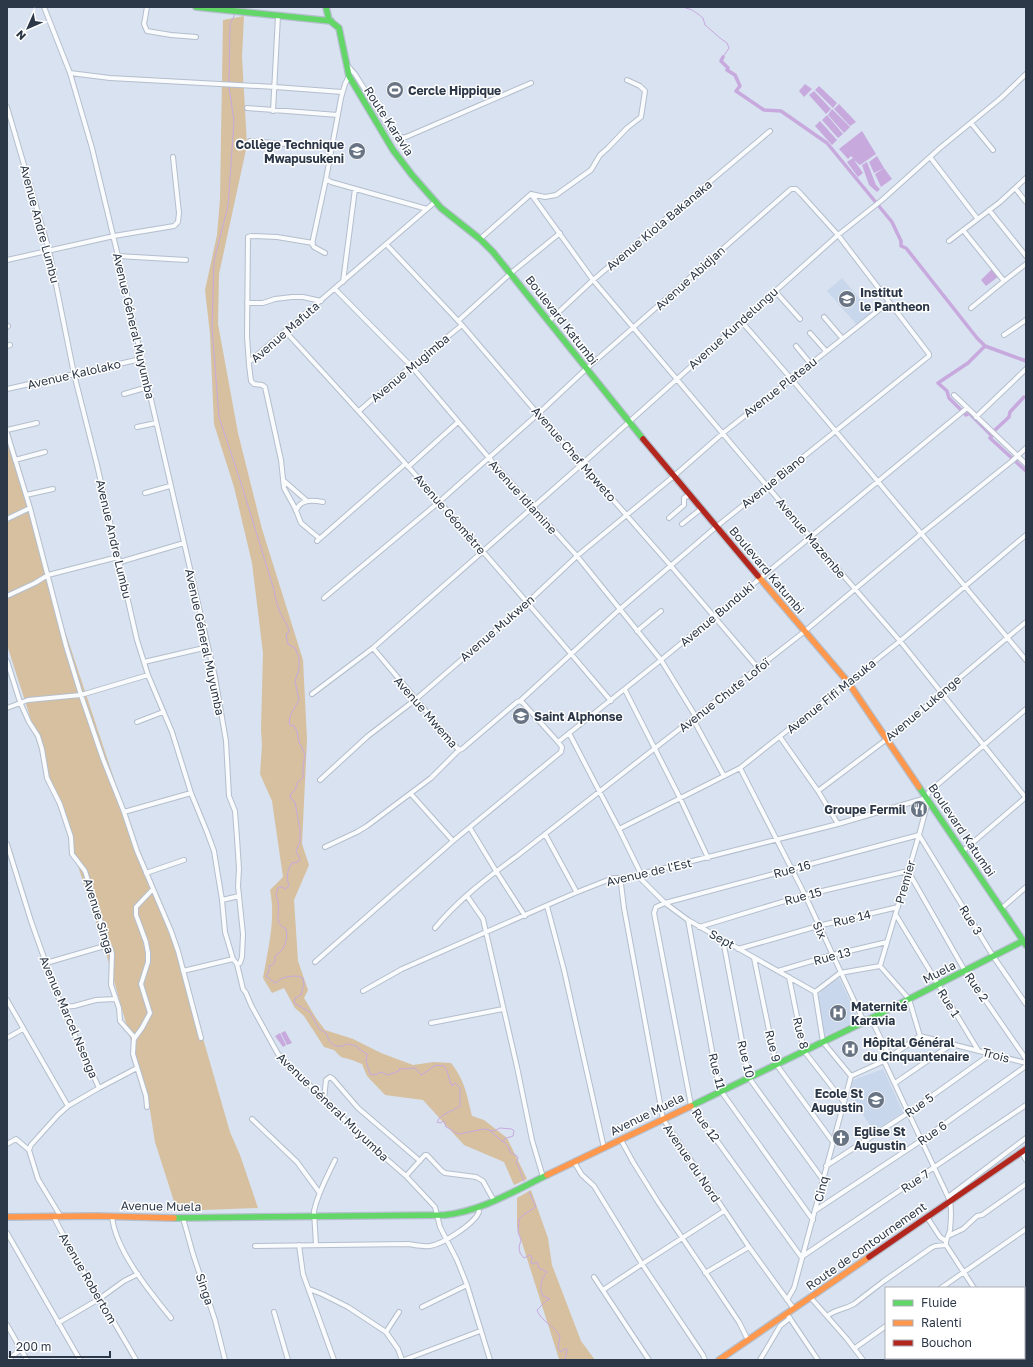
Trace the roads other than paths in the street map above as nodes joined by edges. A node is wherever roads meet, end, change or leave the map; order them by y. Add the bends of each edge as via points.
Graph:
1 (44, 7) edge
2 (147, 7) edge
3 (196, 7) edge
4 (326, 7) edge
5 (327, 14) junction
6 (278, 16) junction
7 (323, 20) junction
8 (331, 21) junction
9 (196, 37) dead end
10 (347, 65) junction
11 (70, 73) junction
12 (1026, 74) edge
13 (349, 76) junction
14 (627, 80) dead end
15 (531, 83) dead end
16 (275, 87) junction
17 (342, 92) junction
18 (7, 107) edge
19 (247, 108) dead end
20 (273, 111) junction
21 (338, 115) junction
22 (971, 123) junction
23 (770, 131) dead end
24 (250, 141) dead end
25 (332, 148) junction
26 (993, 150) dead end
27 (174, 157) dead end
28 (930, 157) junction
29 (1026, 178) edge
30 (326, 179) junction
31 (1015, 188) junction
32 (355, 189) junction
33 (531, 194) junction
34 (435, 202) junction
35 (1026, 202) edge
36 (427, 209) junction
37 (988, 210) junction
38 (978, 218) junction
39 (467, 228) joint
40 (963, 230) junction
41 (560, 233) junction
42 (838, 235) junction
43 (114, 236) junction
44 (480, 239) junction
45 (949, 241) dead end
46 (312, 242) junction
47 (386, 244) junction
48 (49, 250) junction
49 (325, 253) dead end
50 (118, 256) junction
51 (1026, 256) edge
52 (7, 260) edge
53 (186, 260) dead end
54 (1026, 264) edge
55 (511, 273) junction
56 (593, 280) junction
57 (1004, 281) junction
58 (342, 283) junction
59 (336, 289) junction
60 (775, 291) junction
61 (321, 301) junction
62 (888, 302) junction
63 (247, 303) junction
64 (971, 308) dead end
65 (824, 317) dead end
66 (800, 319) dead end
67 (1026, 320) edge
68 (458, 321) junction
69 (549, 321) junction
70 (741, 321) junction
71 (462, 325) junction
72 (633, 328) junction
73 (285, 332) junction
74 (810, 333) dead end
75 (1004, 335) dead end
76 (842, 338) junction
77 (796, 346) dead end
78 (826, 351) junction
79 (141, 359) junction
80 (249, 362) junction
81 (810, 364) junction
82 (412, 367) junction
83 (586, 369) junction
84 (1026, 369) edge
85 (74, 374) junction
86 (792, 378) junction
87 (676, 379) junction
88 (148, 387) junction
89 (7, 389) edge
90 (124, 394) dead end
91 (954, 395) dead end
92 (966, 410) junction
93 (359, 411) junction
94 (538, 414) junction
95 (976, 417) junction
96 (458, 422) junction
97 (628, 422) junction
98 (37, 423) dead end
99 (156, 423) junction
100 (138, 427) dead end
101 (7, 430) edge
102 (836, 431) junction
103 (723, 432) junction
104 (7, 434) edge
105 (1026, 448) edge
106 (45, 452) dead end
107 (489, 458) junction
108 (1016, 458) junction
109 (15, 460) junction
110 (582, 464) junction
111 (1026, 464) edge
112 (407, 465) junction
113 (674, 476) junction
114 (283, 480) junction
115 (878, 482) junction
116 (170, 486) junction
117 (768, 486) junction
118 (53, 489) dead end
119 (145, 494) dead end
120 (688, 494) junction
121 (26, 495) junction
122 (307, 501) junction
123 (322, 502) dead end
124 (439, 502) junction
125 (30, 508) junction
126 (533, 508) junction
127 (700, 508) junction
128 (296, 513) junction
129 (627, 515) junction
130 (669, 518) dead end
131 (7, 519) edge
132 (682, 524) dead end
133 (716, 527) junction
134 (922, 533) junction
135 (1026, 535) edge
136 (810, 538) junction
137 (184, 543) junction
138 (483, 552) junction
139 (577, 556) junction
140 (118, 557) junction
141 (120, 562) junction
142 (671, 566) junction
143 (48, 574) junction
144 (760, 579) junction
145 (966, 587) junction
146 (855, 589) junction
147 (7, 596) edge
148 (324, 598) dead end
149 (528, 602) junction
150 (620, 609) junction
151 (661, 611) dead end
152 (714, 617) junction
153 (1026, 622) edge
154 (637, 631) junction
155 (805, 631) junction
156 (1008, 638) junction
157 (900, 641) junction
158 (208, 647) junction
159 (373, 648) junction
160 (571, 653) junction
161 (661, 660) junction
162 (1026, 660) edge
163 (7, 661) edge
164 (144, 662) junction
165 (758, 668) junction
166 (148, 675) junction
167 (848, 682) junction
168 (625, 690) junction
169 (941, 693) junction
170 (312, 694) dead end
171 (81, 695) junction
172 (415, 700) junction
173 (520, 701) junction
174 (611, 701) junction
175 (20, 702) junction
176 (7, 708) edge
177 (1026, 709) edge
178 (163, 712) junction
179 (694, 718) junction
180 (137, 722) dead end
181 (568, 733) junction
182 (780, 737) junction
183 (887, 739) junction
184 (558, 742) junction
185 (984, 746) junction
186 (655, 749) junction
187 (459, 750) junction
188 (740, 768) junction
189 (724, 776) junction
190 (320, 780) dead end
191 (599, 791) junction
192 (818, 791) junction
193 (191, 793) junction
194 (411, 794) junction
195 (680, 798) junction
196 (926, 798) junction
197 (1026, 798) edge
198 (124, 812) junction
199 (838, 824) junction
200 (470, 828) junction
201 (620, 829) junction
202 (545, 834) junction
203 (919, 835) junction
204 (776, 839) junction
205 (453, 841) junction
206 (7, 844) edge
207 (325, 847) dead end
208 (963, 851) junction
209 (708, 858) junction
210 (184, 860) dead end
211 (790, 869) junction
212 (496, 871) junction
213 (908, 871) junction
214 (146, 873) junction
215 (639, 874) junction
216 (623, 878) junction
217 (1026, 887) edge
218 (153, 889) junction
219 (576, 893) junction
220 (805, 895) junction
221 (239, 896) junction
222 (467, 896) junction
223 (222, 900) junction
224 (665, 903) junction
225 (547, 906) junction
226 (898, 908) junction
227 (1002, 908) junction
228 (896, 915) junction
229 (525, 916) junction
230 (688, 920) junction
231 (818, 926) junction
232 (699, 927) junction
233 (435, 928) dead end
234 (486, 932) junction
235 (723, 940) junction
236 (887, 942) junction
237 (1025, 943) edge
238 (108, 945) junction
239 (738, 948) junction
240 (832, 955) junction
241 (994, 956) junction
242 (754, 958) junction
243 (233, 959) junction
244 (314, 962) dead end
245 (46, 963) junction
246 (237, 964) junction
247 (880, 966) junction
248 (183, 971) junction
249 (778, 971) junction
250 (965, 971) junction
251 (840, 973) junction
252 (789, 977) junction
253 (937, 985) junction
254 (363, 991) dead end
255 (815, 992) junction
256 (115, 999) junction
257 (909, 999) junction
258 (7, 1000) edge
259 (1026, 1004) edge
260 (62, 1007) junction
261 (503, 1009) junction
262 (871, 1019) junction
263 (864, 1022) junction
264 (431, 1023) dead end
265 (23, 1029) junction
266 (920, 1036) junction
267 (7, 1038) edge
268 (201, 1038) dead end
269 (134, 1039) junction
270 (823, 1042) junction
271 (952, 1044) junction
272 (978, 1050) junction
273 (804, 1051) junction
274 (991, 1054) junction
275 (890, 1057) junction
276 (1026, 1059) edge
277 (884, 1061) junction
278 (1026, 1063) edge
279 (776, 1064) junction
280 (1026, 1066) edge
281 (137, 1068) junction
282 (851, 1076) junction
283 (748, 1078) junction
284 (895, 1083) junction
285 (99, 1088) junction
286 (721, 1091) junction
287 (324, 1099) junction
288 (843, 1102) junction
289 (691, 1105) junction
290 (1026, 1105) edge
291 (68, 1106) junction
292 (147, 1107) dead end
293 (908, 1113) junction
294 (252, 1119) dead end
295 (663, 1119) junction
296 (1026, 1138) edge
297 (621, 1140) junction
298 (922, 1140) junction
299 (833, 1142) junction
300 (7, 1144) edge
301 (604, 1148) junction
302 (29, 1150) junction
303 (1024, 1151) edge
304 (335, 1160) dead end
305 (1026, 1160) edge
306 (420, 1161) junction
307 (574, 1162) junction
308 (826, 1166) junction
309 (934, 1167) junction
310 (406, 1176) junction
311 (543, 1177) junction
312 (823, 1180) junction
313 (1026, 1184) edge
314 (319, 1192) junction
315 (949, 1199) junction
316 (494, 1202) junction
317 (478, 1209) junction
318 (724, 1210) junction
319 (816, 1210) junction
320 (112, 1216) junction
321 (314, 1216) junction
322 (438, 1216) junction
323 (7, 1217) edge
324 (54, 1217) junction
325 (61, 1217) junction
326 (927, 1217) junction
327 (183, 1218) junction
328 (813, 1220) junction
329 (1026, 1229) edge
330 (7, 1233) edge
331 (682, 1238) junction
332 (447, 1239) junction
333 (946, 1241) junction
334 (299, 1245) junction
335 (316, 1245) junction
336 (255, 1246) dead end
337 (749, 1247) junction
338 (803, 1257) junction
339 (642, 1264) junction
340 (964, 1272) junction
341 (705, 1273) junction
342 (138, 1274) junction
343 (594, 1277) dead end
344 (467, 1285) junction
345 (942, 1287) edge
346 (973, 1287) edge
347 (309, 1289) junction
348 (603, 1290) junction
349 (811, 1298) junction
350 (99, 1299) junction
351 (787, 1300) junction
352 (422, 1307) dead end
353 (794, 1309) junction
354 (274, 1312) dead end
355 (399, 1312) dead end
356 (789, 1316) junction
357 (827, 1316) junction
358 (171, 1318) dead end
359 (58, 1323) junction
360 (7, 1325) edge
361 (885, 1327) edge
362 (480, 1331) junction
363 (386, 1332) junction
364 (748, 1340) junction
365 (854, 1348) junction
366 (21, 1349) junction
367 (8, 1360) edge
368 (27, 1360) edge
369 (80, 1360) edge
370 (136, 1360) edge
371 (225, 1360) edge
372 (288, 1360) edge
373 (334, 1360) edge
374 (403, 1360) edge
375 (490, 1360) edge
376 (649, 1360) edge
377 (705, 1360) edge
378 (719, 1360) edge
379 (760, 1360) edge
380 (818, 1360) edge
381 (863, 1360) edge

1 - 11 street, Avenue Géneral Muyumba
2 - 9 street via 144,24 147,31
3 - 6 street
4 - 5 street, Route Karavia
5 - 7 street
5 - 8 street, Route Karavia
6 - 7 street
6 - 16 street
7 - 8 street
8 - 10 street, Route Karavia via 339,28
10 - 13 street, Route Karavia
10 - 15 street via 391,131 401,138
11 - 16 street via 110,78
11 - 43 street, Avenue Géneral Muyumba
12 - 22 street, Avenue Kundelungu
13 - 17 street
13 - 34 street, Route Karavia via 393,150
14 - 33 street via 645,91 640,118 600,155 591,170 561,193 548,197
16 - 17 street
16 - 20 street
17 - 21 street
18 - 48 street, Avenue Andre Lumbu
19 - 20 street
20 - 21 street
21 - 25 street
22 - 26 street
22 - 28 street, Avenue Kundelungu
23 - 56 street, Avenue Kiola Bakanaka
24 - 25 street
25 - 30 street
27 - 43 street via 179,213 177,224 172,227
28 - 38 street
28 - 42 street, Avenue Kundelungu
29 - 31 street
30 - 32 street
30 - 46 street
31 - 35 street
31 - 37 street
32 - 36 street
32 - 58 street
33 - 41 street, Avenue Mazembe
33 - 44 street
34 - 36 street, Avenue Mafuta
34 - 39 street, Route Karavia
36 - 47 street, Avenue Mafuta
37 - 38 street
37 - 51 street
38 - 40 street
39 - 44 street, Boulevard Katumbi
40 - 45 street
40 - 57 street
41 - 55 street
41 - 56 street, Avenue Mazembe
42 - 60 street, Avenue Kundelungu
42 - 62 street
42 - 72 street, Avenue Abidjan via 801,194 794,189 789,190
43 - 48 street
43 - 50 street, Avenue Géneral Muyumba
44 - 55 street, Boulevard Katumbi
46 - 49 street via 314,247
46 - 63 street via 277,237 249,237
47 - 58 street, Avenue Mafuta
47 - 68 street, Avenue Chef Mpweto
48 - 52 street
48 - 85 street, Avenue Andre Lumbu
50 - 53 street
50 - 79 street, Avenue Géneral Muyumba
54 - 57 street
55 - 68 street
55 - 69 street, Boulevard Katumbi
56 - 69 street, Avenue Kiola Bakanaka
56 - 72 street, Avenue Mazembe
57 - 64 street
58 - 59 street, Avenue Mafuta
59 - 61 street, Avenue Mafuta
59 - 82 street, Avenue Idiamine
60 - 66 street
60 - 70 street, Avenue Kundelungu
61 - 63 street via 292,297 263,303
61 - 73 street, Avenue Mafuta
62 - 76 street, Avenue Plateau
62 - 102 street, Avenue Biano via 930,354
63 - 80 street
65 - 76 street
67 - 75 street
68 - 71 street, Avenue Chef Mpweto
69 - 83 street, Boulevard Katumbi
70 - 86 street
70 - 87 street, Avenue Kundelungu
71 - 82 street, Avenue Mugimba
71 - 94 street, Avenue Chef Mpweto
72 - 83 street, Avenue Abidjan
72 - 87 street, Avenue Mazembe
73 - 80 street, Avenue Mafuta
73 - 93 street, Avenue Géomètre
74 - 78 street
76 - 78 street, Avenue Plateau
77 - 81 street
78 - 81 street, Avenue Plateau
79 - 85 street, Avenue Kalolako
79 - 88 street, Avenue Géneral Muyumba
80 - 114 street, Avenue Mafuta via 252,382 265,387
81 - 86 street, Avenue Plateau
82 - 93 street, Avenue Mugimba
82 - 96 street, Avenue Idiamine
83 - 94 street, Avenue Abidjan
83 - 97 street, Boulevard Katumbi
84 - 95 street
85 - 89 street, Avenue Kalolako
85 - 140 street, Avenue Andre Lumbu
86 - 102 street
86 - 103 street, Avenue Plateau
87 - 97 street, Avenue Kundelungu
87 - 103 street, Avenue Mazembe
88 - 90 street
88 - 99 street, Avenue Géneral Muyumba
91 - 92 street
92 - 95 street
92 - 115 street, Avenue Bunduki
93 - 112 street, Avenue Géomètre
94 - 107 street, Avenue Abidjan
94 - 110 street, Avenue Chef Mpweto
95 - 108 street
96 - 107 street, Avenue Idiamine
96 - 112 street
97 - 110 street
97 - 113 street, Boulevard Katumbi
98 - 101 street
99 - 100 street
99 - 116 street, Avenue Géneral Muyumba
102 - 115 street
102 - 117 street, Avenue Biano
103 - 113 street, Avenue Plateau
103 - 117 street, Avenue Mazembe
104 - 109 street
105 - 108 street, Avenue Chute Lofoï
106 - 109 street
107 - 124 street, Avenue Abidjan
107 - 126 street, Avenue Idiamine
108 - 111 street
108 - 134 street, Avenue Chute Lofoï
109 - 121 street
110 - 126 street
110 - 129 street, Avenue Chef Mpweto
112 - 124 street, Avenue Géomètre
112 - 128 street, Avenue Mafuta via 318,539 303,526
113 - 120 street, Boulevard Katumbi
113 - 129 street, Avenue Mukwen
114 - 122 street
114 - 128 street, Avenue Mafuta
115 - 134 street
115 - 136 street, Avenue Bunduki
116 - 119 street
116 - 137 street, Avenue Géneral Muyumba
117 - 133 street, Avenue Biano
117 - 136 street, Avenue Mazembe
118 - 121 street
120 - 127 street, Boulevard Katumbi
120 - 130 street via 684,498 684,505
121 - 125 street
122 - 123 street
122 - 128 street via 300,504
124 - 138 street, Avenue Géomètre
124 - 148 street, Avenue Abidjan
125 - 131 street
125 - 143 street
126 - 138 street
126 - 139 street, Avenue Idiamine
127 - 132 street
127 - 133 street, Boulevard Katumbi
129 - 139 street, Avenue Mukwen
129 - 142 street, Avenue Chef Mpweto
133 - 142 street, Avenue Biano
133 - 144 street, Boulevard Katumbi
134 - 145 street
134 - 146 street, Avenue Chute Lofoï
135 - 145 street, Avenue Fifi Masuka
136 - 144 street, Avenue Bunduki
136 - 146 street, Avenue Mazembe
137 - 141 street
137 - 158 street, Avenue Géneral Muyumba
138 - 149 street, Avenue Géomètre
138 - 159 street
139 - 149 street, Avenue Mukwen
139 - 150 street, Avenue Idiamine
140 - 141 street, Avenue Andre Lumbu
140 - 143 street
141 - 164 street, Avenue Andre Lumbu
142 - 150 street, Avenue Biano
142 - 152 street, Avenue Chef Mpweto
143 - 147 street
143 - 171 street
144 - 152 street, Avenue Bunduki
144 - 155 street, Boulevard Katumbi
145 - 156 street
145 - 157 street, Avenue Fifi Masuka
146 - 155 street, Avenue Chute Lofoï
146 - 157 street, Avenue Mazembe
149 - 160 street, Avenue Géomètre
149 - 172 street, Avenue Mukwen
150 - 154 street, Avenue Idiamine
150 - 160 street, Avenue Biano
151 - 154 street
152 - 161 street, Avenue Bunduki
152 - 165 street, Avenue Chef Mpweto
153 - 156 street, Avenue Lukenge
154 - 161 street, Avenue Idiamine
155 - 165 street, Avenue Chute Lofoï
155 - 167 street, Boulevard Katumbi
156 - 162 street
156 - 169 street, Avenue Lukenge
157 - 167 street, Avenue Fifi Masuka
157 - 169 street, Avenue Mazembe
158 - 164 street
158 - 221 street, Avenue Géneral Muyumba via 226,741 229,792 238,838
159 - 170 street
159 - 172 street, Avenue Mwema
160 - 173 street, Avenue Mwema
160 - 174 street, Avenue Géomètre
161 - 168 street, Avenue Bunduki
161 - 179 street, Avenue Idiamine
163 - 175 street, Avenue Singa
164 - 166 street, Avenue Andre Lumbu
165 - 179 street, Avenue Chute Lofoï
166 - 171 street
166 - 178 street, Avenue Andre Lumbu
167 - 182 street, Avenue Fifi Masuka
167 - 183 street, Boulevard Katumbi
168 - 174 street, Avenue Bunduki
168 - 186 street
169 - 183 street, Avenue Lukenge
169 - 185 street, Avenue Mazembe
171 - 175 street
171 - 198 street
172 - 187 street, Avenue Mwema
172 - 190 street, Avenue Mukwen via 368,736
173 - 184 street
173 - 187 street, Avenue Mwema
174 - 181 street, Avenue Bunduki
175 - 176 street
175 - 238 street, Avenue Singa via 38,736 46,775 60,804 71,837 72,854 86,871
177 - 185 street
178 - 180 street
178 - 193 street, Avenue Andre Lumbu
179 - 186 street, Avenue Chute Lofoï
179 - 189 street, Avenue Idiamine
181 - 184 street, Avenue Bunduki
181 - 191 street, Sept
182 - 188 street, Avenue Fifi Masuka
182 - 192 street
183 - 192 street, Avenue Lukenge
183 - 196 street, Boulevard Katumbi
184 - 200 street via 562,748 559,754
185 - 196 street via 929,792
185 - 197 street, Avenue Mazembe
186 - 191 street, Avenue Chute Lofoï
186 - 195 street
187 - 194 street
188 - 189 street, Avenue Fifi Masuka
188 - 204 street, Six
189 - 195 street, Avenue Fifi Masuka
191 - 201 street, Sept
191 - 202 street, Avenue Chute Lofoï
192 - 199 street
193 - 198 street
193 - 223 street, Avenue Andre Lumbu via 214,851
194 - 205 street
194 - 207 street via 367,826
195 - 201 street, Avenue Fifi Masuka
195 - 209 street
196 - 199 street, Avenue de l'Est
196 - 203 street, Premier via 927,805
196 - 208 street, Boulevard Katumbi
197 - 208 street
198 - 214 street
199 - 204 street, Avenue de l'Est
200 - 205 street
200 - 212 street
201 - 215 street, Sept
202 - 212 street, Avenue Chute Lofoï
202 - 219 street
203 - 211 street, Rue 16
203 - 213 street, Premier
203 - 241 street, Rue 3
204 - 209 street, Avenue de l'Est
204 - 211 street, Six
205 - 244 street
206 - 245 street, Avenue Marcel Nsenga
208 - 227 street, Boulevard Katumbi
209 - 215 street, Avenue de l'Est
210 - 214 street
211 - 220 street, Six
211 - 224 street, Rue 16
212 - 222 street, Avenue Chute Lofoï
212 - 229 street
213 - 220 street, Rue 15
213 - 226 street, Premier
213 - 250 street, Rue 2
214 - 218 street
215 - 216 street, Avenue de l'Est
215 - 224 street, Sept
216 - 219 street, Avenue de l'Est via 613,878
216 - 295 street, Avenue du Nord via 621,884 624,908
217 - 227 street
218 - 248 street via 171,931
218 - 269 street via 136,907 136,916 148,953 141,984 150,1013
219 - 225 street, Avenue de l'Est
220 - 231 street, Six
220 - 232 street, Rue 15
221 - 223 street
221 - 246 street, Avenue Géneral Muyumba via 243,936 242,957
222 - 233 street, Avenue Chute Lofoï via 449,911
222 - 234 street via 483,919
223 - 243 street, Avenue Andre Lumbu via 225,932
224 - 230 street, Sept
224 - 289 street, Rue 12 via 656,907 654,911
225 - 229 street, Avenue de l'Est
225 - 301 street
226 - 228 street, Premier
226 - 231 street, Rue 14
227 - 237 street, Boulevard Katumbi
228 - 236 street, Premier
228 - 253 street, Rue 1
229 - 234 street, Avenue de l'Est
230 - 232 street, Sept
230 - 286 street, Rue 11
231 - 239 street, Rue 14
231 - 240 street, Six
232 - 235 street, Sept
234 - 254 street, Avenue de l'Est via 402,969
234 - 261 street
235 - 239 street, Sept
235 - 283 street, Rue 10
236 - 240 street, Rue 13
236 - 247 street, Premier
237 - 241 street, Muela
238 - 245 street
238 - 256 street, Avenue Singa via 112,954 110,979
239 - 242 street, Sept
240 - 249 street, Rue 13
240 - 251 street, Six
241 - 250 street, Muela
241 - 259 street, Rue 3
242 - 249 street, Sept
242 - 279 street, Rue 9
243 - 246 street, Avenue Andre Lumbu
243 - 248 street
245 - 260 street, Avenue Marcel Nsenga
246 - 287 street, Avenue Géneral Muyumba via 243,990 276,1051
247 - 251 street
247 - 257 street
248 - 268 street
249 - 252 street, Sept
250 - 253 street, Muela
250 - 276 street, Rue 2
251 - 255 street
251 - 263 street, Six
252 - 255 street, Sept
252 - 273 street, Rue 8
253 - 257 street, Muela
253 - 272 street, Rue 1
255 - 270 street
256 - 260 street via 90,1000
256 - 269 street, Avenue Singa via 120,1021
257 - 262 street, Muela
257 - 266 street
258 - 265 street
260 - 285 street, Avenue Marcel Nsenga
261 - 264 street
261 - 311 street via 532,1140
262 - 263 street, Muela
262 - 275 street
263 - 270 street, Avenue Muela
265 - 267 street
265 - 291 street
266 - 271 street, Trois
266 - 275 street
269 - 281 street
270 - 273 street, Avenue Muela
270 - 282 street
271 - 272 street, Trois
271 - 284 street
272 - 274 street, Trois
273 - 279 street, Avenue Muela
273 - 288 street, Rue 8
274 - 278 street, Trois
274 - 293 street, Rue 5
275 - 277 street
277 - 282 street
277 - 284 street
279 - 283 street, Avenue Muela
279 - 299 street, Rue 9
280 - 298 street, Rue 6
281 - 285 street
281 - 292 street
282 - 288 street, Cinq
283 - 286 street, Avenue Muela
283 - 312 street, Rue 10
284 - 293 street
285 - 291 street, Avenue Marcel Nsenga
286 - 289 street, Avenue Muela
286 - 328 street, Rue 11
287 - 306 street via 326,1080 330,1077 358,1108
287 - 310 street, Avenue Géneral Muyumba
288 - 299 street, Cinq
289 - 295 street, Avenue Muela
289 - 338 street, Rue 12
290 - 309 street, Rue 7
291 - 302 street, Avenue Marcel Nsenga via 39,1135
293 - 298 street
293 - 308 street, Rue 5
294 - 314 street via 297,1162
295 - 297 street, Avenue Muela
295 - 318 street, Avenue du Nord
296 - 315 street
297 - 301 street, Avenue Muela
297 - 331 street
298 - 309 street
298 - 319 street, Rue 6
299 - 308 street, Cinq
300 - 302 street via 16,1139
301 - 307 street, Avenue Muela
302 - 325 street via 38,1179
303 - 305 street
303 - 315 street, Route de contournement
304 - 314 street
306 - 310 street
306 - 316 street via 427,1154 445,1173 476,1177 486,1185
307 - 311 street, Avenue Muela
307 - 339 street via 582,1175 594,1186
308 - 312 street, Cinq
309 - 315 street
309 - 338 street, Rue 7
310 - 322 street, Avenue Géneral Muyumba via 435,1207
311 - 316 street, Avenue Muela
312 - 319 street, Cinq
313 - 333 street via 977,1216
314 - 321 street
315 - 326 street, Route de contournement
315 - 333 street via 952,1213
316 - 317 street, Avenue Muela
317 - 322 street, Avenue Muela
317 - 332 street via 478,1215 472,1221
318 - 331 street
318 - 337 street, Avenue du Nord
319 - 328 street, Cinq
320 - 325 street, Avenue Muela
320 - 327 street, Avenue Muela
320 - 342 street via 113,1227
321 - 322 street, Avenue Muela
321 - 327 street, Avenue Muela
321 - 335 street
322 - 332 street, Avenue Géneral Muyumba via 440,1227
323 - 324 street, Avenue Muela
324 - 325 street, Avenue Muela
324 - 350 street, Avenue Robertom
326 - 333 street via 940,1237
326 - 349 street, Route de contournement
327 - 371 street, Singa via 216,1320
328 - 338 street, Cinq
329 - 340 street
330 - 359 street
331 - 339 street
331 - 341 street
332 - 335 street via 427,1247 408,1244
332 - 344 street, Avenue Géneral Muyumba
333 - 340 street
333 - 357 street via 931,1248 854,1304 836,1309
334 - 335 street
334 - 336 street
334 - 347 street via 303,1274
337 - 341 street
337 - 351 street, Avenue du Nord
338 - 351 street, Cinq via 794,1288
339 - 348 street
339 - 377 street
340 - 345 street
340 - 346 street
341 - 364 street via 739,1322
342 - 350 street
342 - 358 street
343 - 348 street
344 - 352 street
344 - 362 street, Avenue Géneral Muyumba
347 - 363 street via 348,1307
347 - 373 street
348 - 376 street
349 - 353 street, Route de contournement
349 - 357 street
350 - 359 street
350 - 370 street, Avenue Robertom
351 - 353 street, Avenue du Nord
353 - 356 street, Route de contournement
354 - 372 street
355 - 363 street
356 - 364 street, Route de contournement
356 - 379 street via 780,1326
356 - 380 street
357 - 365 street
359 - 369 street
360 - 366 street
361 - 365 street
362 - 374 street
362 - 375 street, Avenue Géneral Muyumba
363 - 374 street
364 - 378 street, Route de contournement
365 - 381 street
366 - 367 street
366 - 368 street

